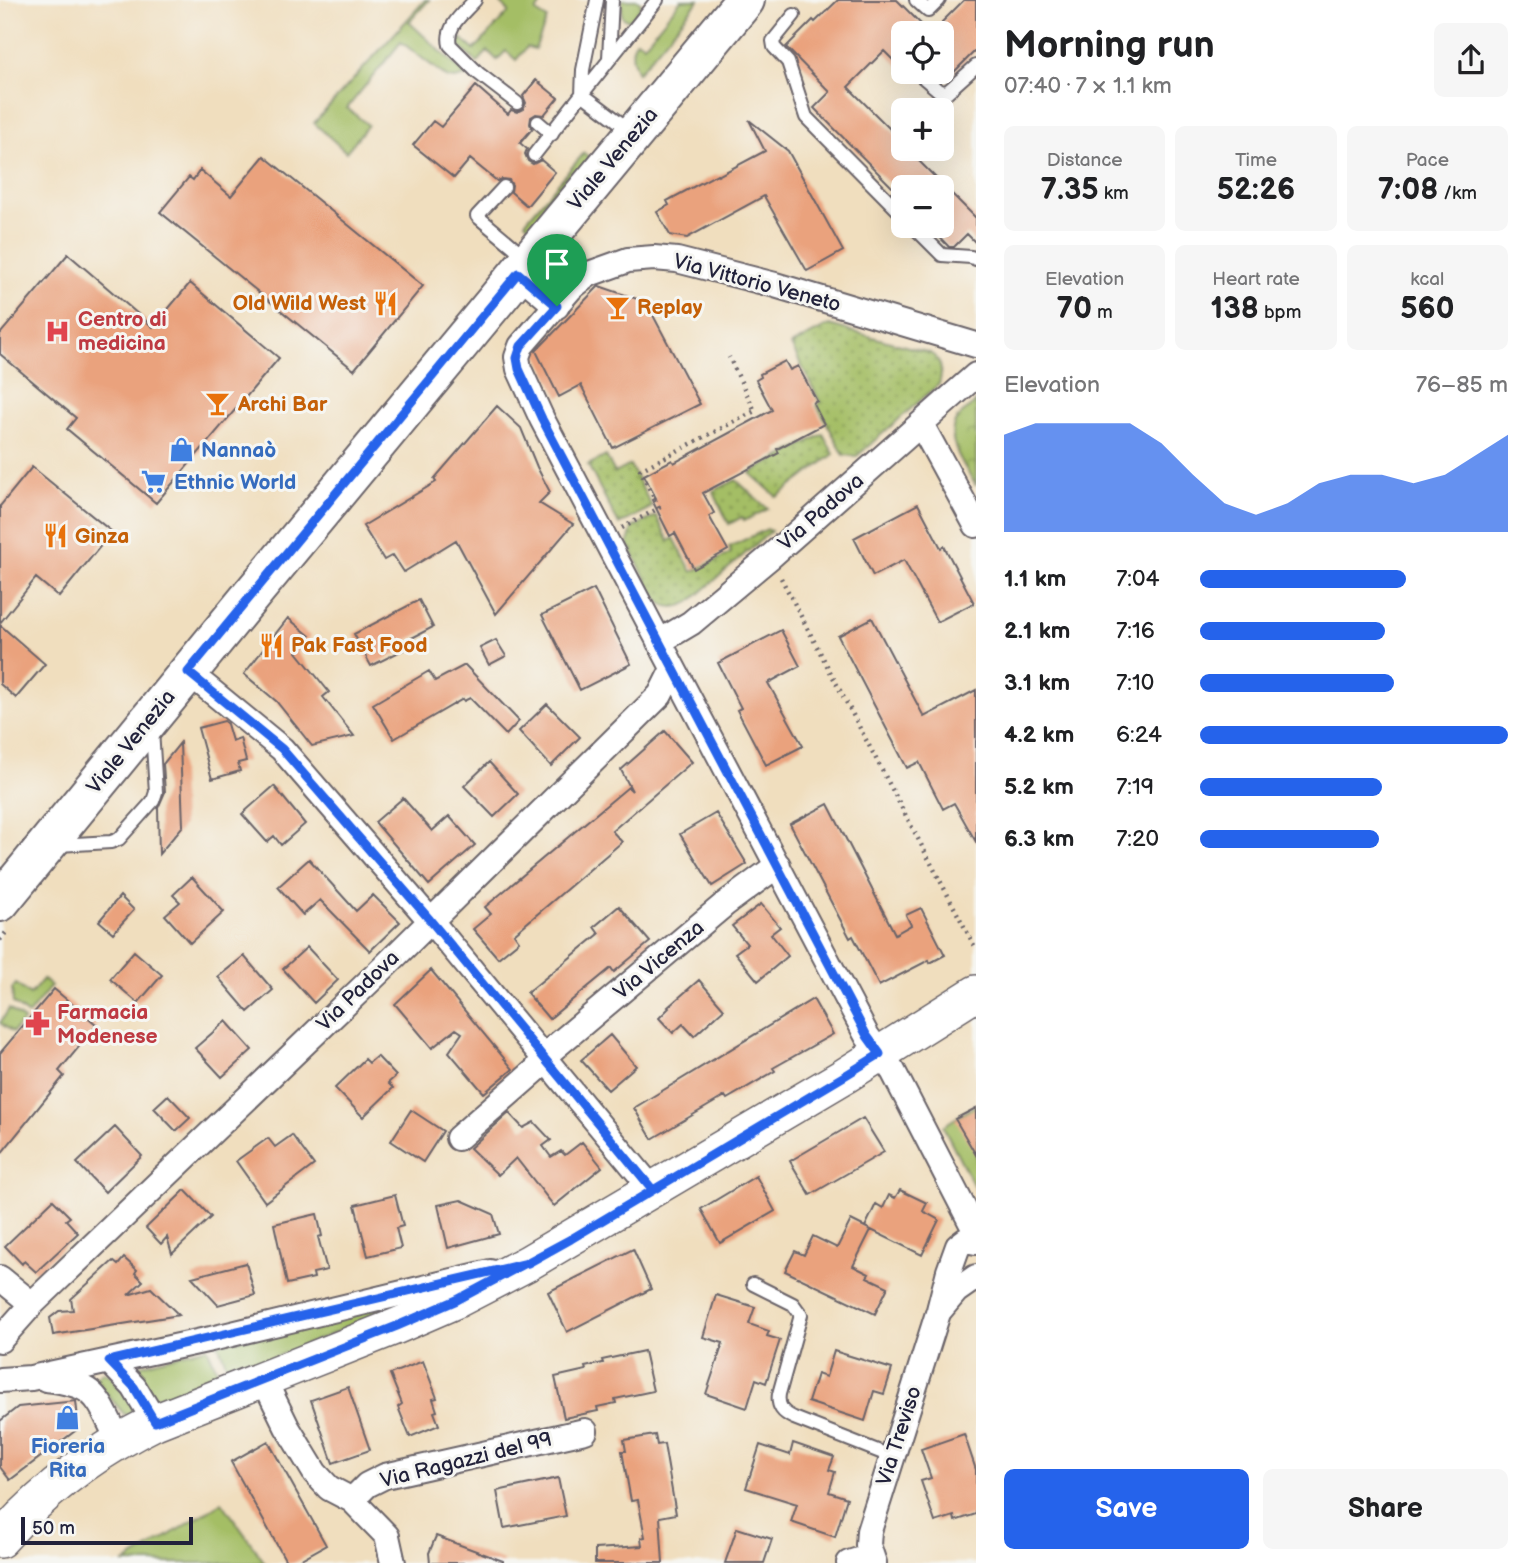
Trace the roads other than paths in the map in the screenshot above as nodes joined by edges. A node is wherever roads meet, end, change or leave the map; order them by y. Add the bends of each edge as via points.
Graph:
1 (475, 0) edge
2 (597, 0) edge
3 (612, 0) edge
4 (657, 0) edge
5 (745, 0) edge
6 (916, 0) edge
7 (939, 0) edge
8 (794, 15) dead end
9 (609, 59) junction
10 (976, 65) edge
11 (931, 84) edge
12 (582, 94) junction
13 (517, 103) dead end
14 (538, 122) dead end
15 (634, 133) junction
16 (552, 134) junction
17 (534, 155) dead end
18 (504, 187) dead end
19 (891, 203) edge
20 (925, 238) edge
21 (976, 259) edge
22 (524, 267) junction
23 (557, 306) junction
24 (976, 345) edge
25 (976, 375) edge
26 (921, 424) junction
27 (976, 525) edge
28 (659, 642) junction
29 (673, 669) junction
30 (188, 672) junction
31 (151, 717) junction
32 (47, 845) junction
33 (778, 865) junction
34 (0, 902) edge
35 (430, 920) junction
36 (976, 993) edge
37 (880, 1054) junction
38 (543, 1057) junction
39 (458, 1138) dead end
40 (653, 1190) junction
41 (972, 1234) edge
42 (528, 1263) junction
43 (976, 1277) edge
44 (0, 1278) edge
45 (753, 1284) dead end
46 (32, 1304) junction
47 (939, 1310) junction
48 (0, 1340) edge
49 (109, 1361) junction
50 (31, 1378) junction
51 (0, 1380) edge
52 (264, 1380) junction
53 (155, 1422) junction
54 (585, 1431) dead end
55 (119, 1441) junction
56 (893, 1457) junction
57 (352, 1500) junction
58 (0, 1540) edge
59 (865, 1561) edge
60 (393, 1563) edge

1 - 13 lane via 452,25 448,38 478,73
2 - 12 lane via 584,58
3 - 9 lane
4 - 9 lane
5 - 15 main road, Viale Venezia
6 - 7 lane via 928,11
8 - 19 lane via 773,41 788,61 806,117
9 - 12 lane
10 - 11 lane via 947,92
12 - 15 lane
12 - 16 lane
14 - 16 lane
15 - 22 main road, Viale Venezia
16 - 17 lane
18 - 22 lane via 477,216
20 - 21 lane via 942,256
22 - 23 street
22 - 30 main road, Viale Venezia
23 - 24 street, Via Vittorio Veneto via 589,274 628,260 677,260
23 - 28 street, Via Treviso via 521,346 519,369
25 - 26 street, Via Padova
26 - 27 street
26 - 28 street, Via Padova via 699,616
28 - 29 street, Via Treviso
29 - 33 street, Via Treviso
29 - 35 street, Via Padova via 660,695
30 - 31 main road, Viale Venezia
30 - 35 street via 282,749
31 - 32 main road, Viale Venezia
31 - 32 lane via 153,801 119,839
32 - 34 main road, Viale Venezia
33 - 37 street, Via Treviso
33 - 38 street, Via Vicenza
35 - 38 street
35 - 46 street, Via Padova
36 - 37 street
37 - 40 street
37 - 41 street, Via Treviso via 893,1071
38 - 39 street, Via Vicenza via 537,1069
38 - 40 street
40 - 42 street
41 - 47 street, Via Treviso via 958,1246
42 - 49 street
42 - 52 street via 457,1300
43 - 47 street, Via Treviso
44 - 46 street
45 - 56 lane via 793,1304 800,1315 779,1394 782,1411
46 - 48 street, Via Padova
47 - 56 street, Via Treviso
49 - 50 street
49 - 53 street via 134,1387
50 - 51 street
50 - 55 street via 84,1387 97,1398
52 - 53 street
52 - 57 street, Via Ragazzi del 99 via 315,1473 329,1488
53 - 55 street
54 - 57 street, Via Ragazzi del 99 via 385,1476 366,1485
55 - 58 street via 50,1489
56 - 59 street, Via Treviso via 869,1531
57 - 60 street, Via Ragazzi del 99 via 387,1536

